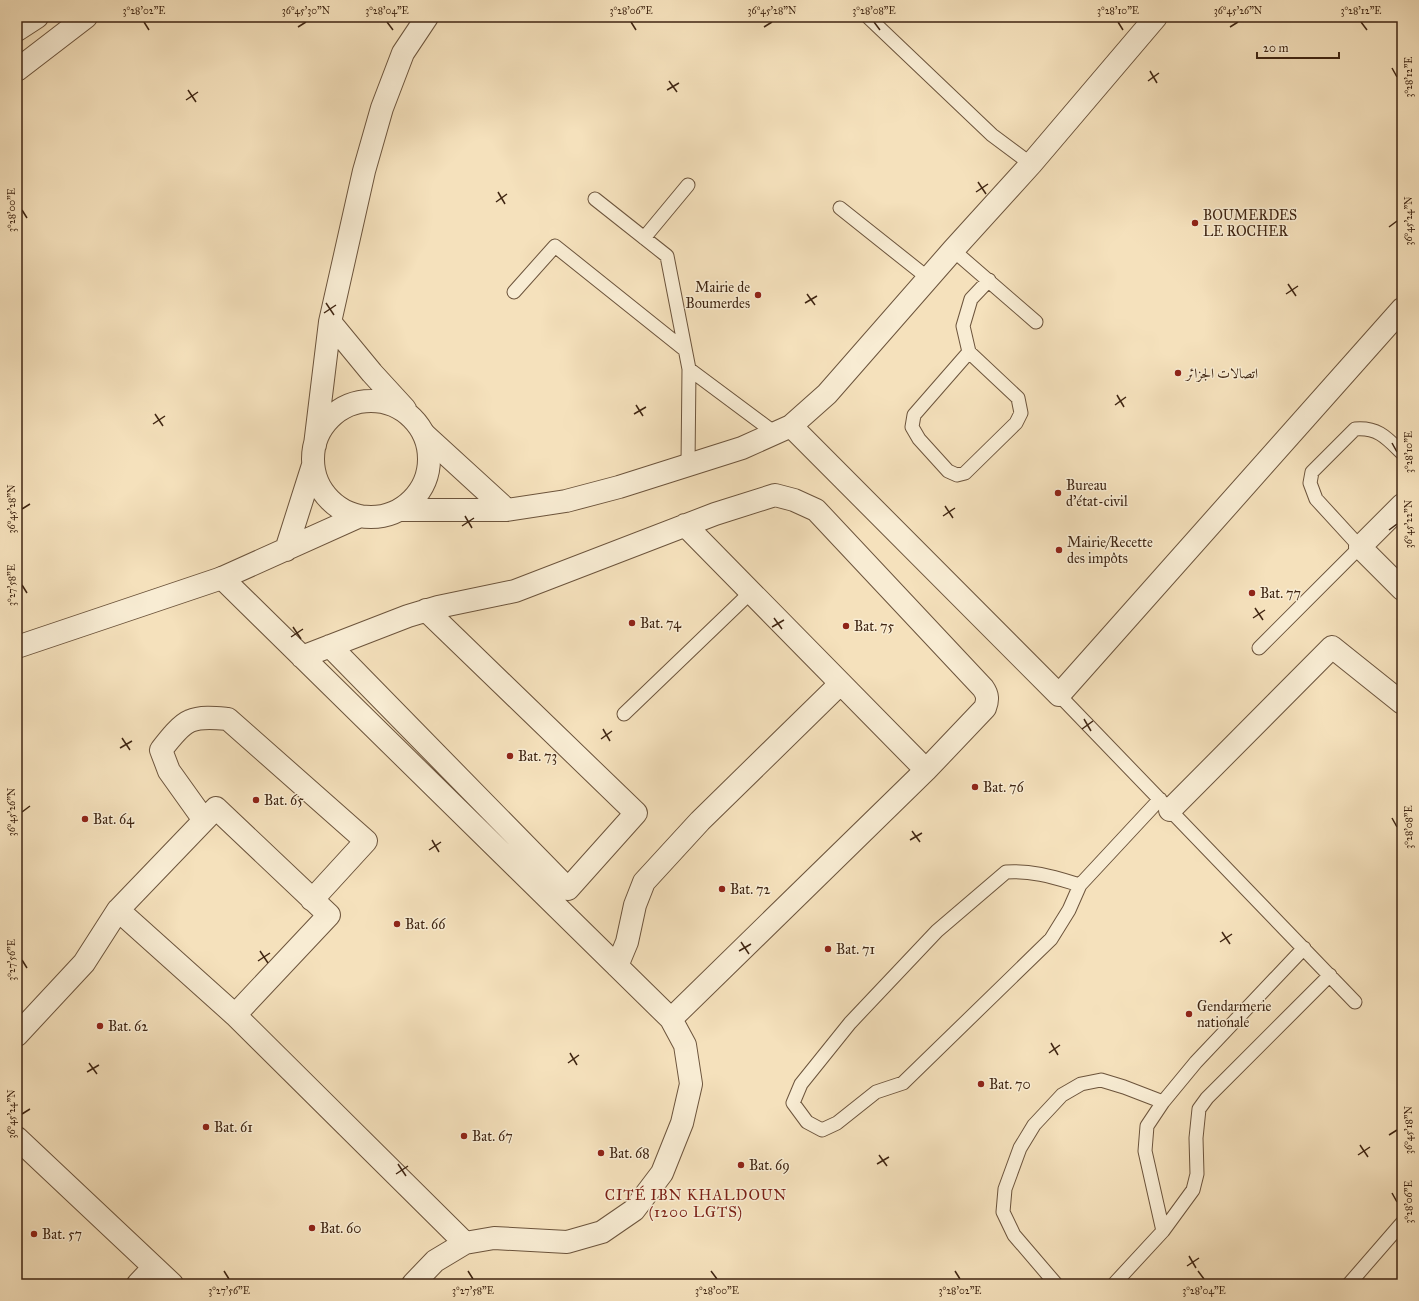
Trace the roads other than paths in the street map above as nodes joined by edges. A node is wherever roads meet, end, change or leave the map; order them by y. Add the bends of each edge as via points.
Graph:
1 (36, 17) edge
2 (86, 17) edge
3 (427, 17) edge
4 (868, 17) edge
5 (1156, 17) edge
6 (17, 30) edge
7 (17, 70) edge
8 (1032, 164) junction
9 (688, 185) dead end
10 (595, 199) dead end
11 (840, 208) dead end
12 (644, 238) junction
13 (953, 250) junction
14 (928, 278) junction
15 (988, 280) junction
16 (514, 292) dead end
17 (1402, 309) edge
18 (330, 322) junction
19 (1036, 322) dead end
20 (685, 350) junction
21 (969, 352) junction
22 (689, 369) junction
23 (418, 425) junction
24 (783, 430) junction
25 (1402, 453) edge
26 (314, 455) junction
27 (688, 465) junction
28 (1402, 505) edge
29 (400, 510) junction
30 (507, 510) junction
31 (360, 516) junction
32 (684, 525) junction
33 (1360, 547) junction
34 (286, 550) junction
35 (222, 578) junction
36 (1402, 589) edge
37 (751, 592) junction
38 (426, 610) junction
39 (330, 646) junction
40 (17, 647) edge
41 (1259, 648) dead end
42 (302, 657) junction
43 (840, 684) junction
44 (1059, 695) junction
45 (1402, 703) edge
46 (624, 714) dead end
47 (926, 770) junction
48 (1165, 804) junction
49 (204, 820) junction
50 (1080, 885) junction
51 (312, 900) junction
52 (118, 910) junction
53 (1304, 948) junction
54 (618, 966) junction
55 (1330, 975) junction
56 (1356, 1002) dead end
57 (235, 1015) junction
58 (671, 1019) junction
59 (17, 1035) edge
60 (1163, 1102) junction
61 (17, 1138) edge
62 (1402, 1223) edge
63 (1163, 1230) junction
64 (465, 1243) junction
65 (154, 1267) junction
66 (138, 1284) edge
67 (172, 1284) edge
68 (413, 1284) edge
69 (1056, 1284) edge
70 (1114, 1284) edge
71 (1349, 1284) edge

1 - 6 street
2 - 7 street
3 - 18 street via 403,53 382,108 364,171
4 - 8 lane via 992,135
5 - 8 street
8 - 13 street
9 - 12 lane
10 - 12 lane
11 - 14 lane
12 - 20 lane via 667,256
13 - 14 street
13 - 15 lane
14 - 24 street via 827,394
15 - 19 lane
15 - 21 lane via 971,299 963,326
16 - 20 lane via 555,246
17 - 44 street
18 - 23 street
18 - 26 street
20 - 22 lane
21 - 21 lane via 1018,398 1021,413 1016,423 965,473 957,475 948,471 918,439 912,427 914,414
22 - 24 lane
22 - 27 lane
23 - 26 street via 396,406 376,401 356,403 337,412 323,426
23 - 29 street via 429,455 427,476 416,496
23 - 30 street
24 - 27 street via 742,448
24 - 44 street
25 - 33 lane via 1385,436 1367,428 1356,429 1312,472 1310,483 1316,499
26 - 31 street via 318,483 328,499 343,510
26 - 34 street
27 - 30 street via 566,501
28 - 33 street
29 - 30 street
29 - 31 street via 380,516
31 - 34 street
32 - 37 street
32 - 38 street via 515,591
32 - 47 street via 775,495 816,510 986,692 988,700 985,708
33 - 36 street
33 - 41 lane
34 - 35 street
35 - 40 street
35 - 42 street
37 - 43 street
37 - 46 lane
38 - 39 street
38 - 39 street via 636,813 568,889
39 - 42 street
42 - 54 street
43 - 47 street
43 - 54 street via 700,820 644,882 635,904 627,942
44 - 48 lane
45 - 48 street via 1332,647
47 - 58 street
48 - 50 lane
48 - 53 lane
49 - 51 street via 216,808
49 - 51 street via 168,771 162,750 172,736 190,720 209,717 228,719 366,841
49 - 52 street
50 - 50 lane via 1069,910 1051,939 903,1083 876,1092 837,1122 822,1130 807,1122 793,1103 801,1084 850,1023 937,931 1006,872 1019,871
51 - 57 street via 329,916
52 - 57 street
52 - 59 street via 84,963
53 - 55 lane
53 - 60 lane via 1196,1062
54 - 58 street
55 - 56 lane
55 - 63 lane via 1207,1098 1199,1110 1196,1138 1197,1174 1193,1190
57 - 64 street
58 - 64 street via 684,1045 691,1084 682,1122 662,1173 634,1210 602,1232 567,1242 494,1238
60 - 63 lane via 1147,1126 1145,1151
60 - 69 lane via 1124,1086 1101,1080 1081,1084 1062,1095 1034,1125 1020,1148 1005,1189 1003,1212 1014,1235
61 - 65 street
62 - 71 lane
63 - 70 lane
64 - 68 street via 435,1261
65 - 66 street
65 - 67 street

